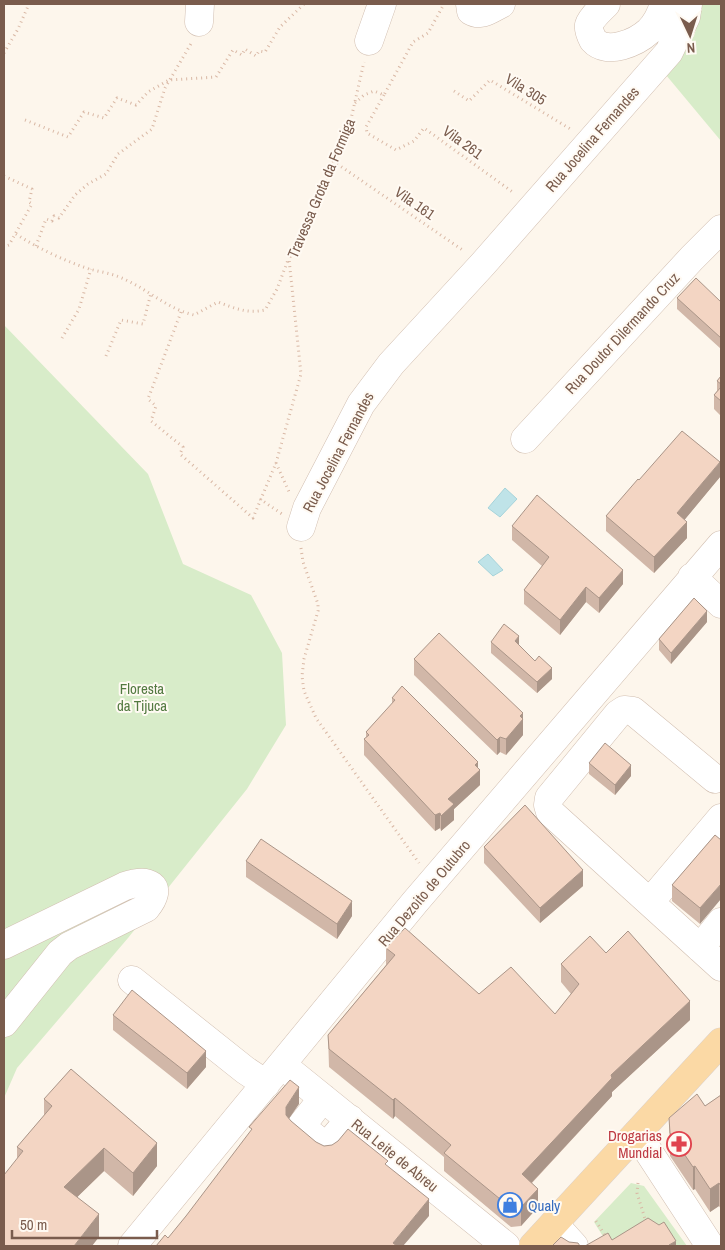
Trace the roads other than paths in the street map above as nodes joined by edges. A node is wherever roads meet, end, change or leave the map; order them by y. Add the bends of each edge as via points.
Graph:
1 (382, 4) edge
2 (470, 4) edge
3 (501, 4) edge
4 (606, 4) edge
5 (664, 4) edge
6 (688, 4) edge
7 (369, 41) road end
8 (721, 229) edge
9 (526, 439) dead end
10 (304, 518) road end
11 (721, 545) edge
12 (692, 577) junction
13 (721, 604) edge
14 (715, 780) dead end
15 (721, 818) edge
16 (650, 902) junction
17 (721, 922) edge
18 (4, 945) edge
19 (700, 948) junction
20 (721, 967) edge
21 (132, 980) dead end
22 (4, 1023) edge
23 (721, 1042) edge
24 (274, 1075) junction
25 (324, 1098) junction
26 (350, 1119) junction
27 (637, 1134) junction
28 (554, 1224) junction
29 (132, 1246) edge
30 (506, 1246) edge
31 (533, 1246) edge
32 (574, 1246) edge
33 (710, 1246) edge

1 - 7 street
2 - 3 street via 471,11 476,14
4 - 5 street via 591,21 589,30 598,44 614,47 637,39 650,30
6 - 10 street, Rua Jocelina Fernandes via 686,17 669,52 375,384 361,404
8 - 9 street, Rua Doutor Dilermando Cruz
11 - 12 street, Rua Dezoito de Outubro
12 - 13 street
12 - 24 street, Rua Dezoito de Outubro via 432,882
14 - 16 street via 633,712 624,710 549,798 550,812
15 - 16 street
16 - 19 street
17 - 19 street
18 - 22 street via 125,886 138,881 153,886 152,901 146,908 60,953
19 - 20 street
21 - 24 street, Rua Leite de Abreu via 244,1070
23 - 27 main road
24 - 25 street, Rua Leite de Abreu
24 - 29 street, Rua Dezoito de Outubro
25 - 26 street, Rua Leite de Abreu
25 - 26 street via 300,1126 326,1147
26 - 30 street, Rua Leite de Abreu
27 - 28 main road
27 - 33 street
28 - 31 main road
28 - 32 street

